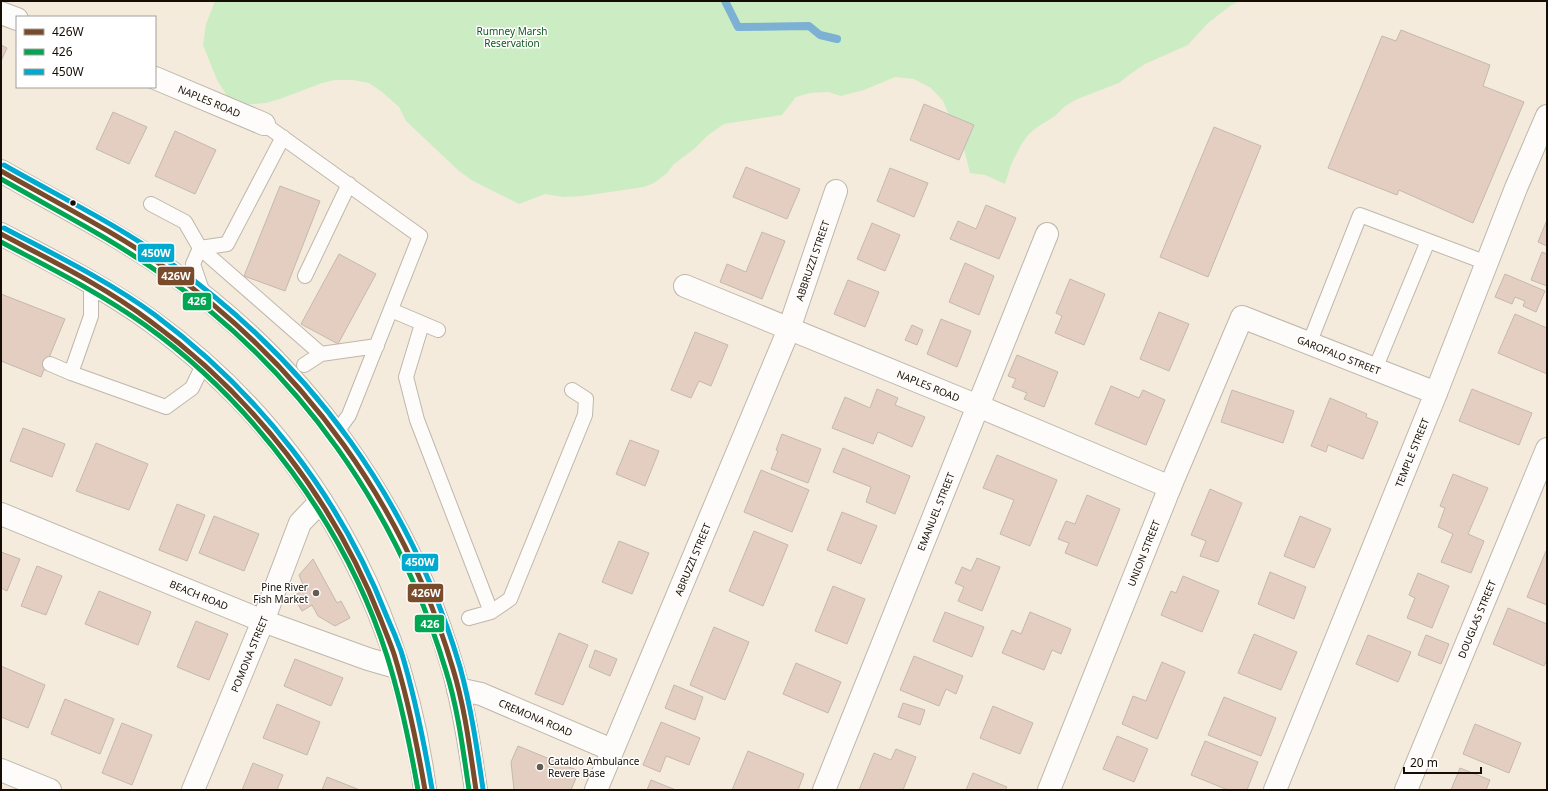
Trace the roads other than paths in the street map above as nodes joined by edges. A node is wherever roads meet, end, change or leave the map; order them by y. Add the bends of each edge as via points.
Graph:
1 (1, 13) edge
2 (16, 19) edge
3 (156, 78) edge
4 (1547, 116) edge
5 (264, 124) joint
6 (283, 137) junction
7 (1, 171) edge
8 (348, 184) junction
9 (836, 192) dead end
10 (151, 204) dead end
11 (1, 234) edge
12 (1047, 234) dead end
13 (1428, 241) junction
14 (200, 248) junction
15 (1487, 263) junction
16 (304, 276) dead end
17 (91, 282) junction
18 (685, 286) dead end
19 (204, 297) junction
20 (391, 310) junction
21 (1242, 317) joint
22 (422, 324) junction
23 (789, 329) junction
24 (438, 330) dead end
25 (1309, 344) junction
26 (377, 346) junction
27 (321, 354) junction
28 (204, 363) junction
29 (50, 364) dead end
30 (304, 364) dead end
31 (1375, 369) junction
32 (71, 373) junction
33 (572, 390) dead end
34 (1436, 393) junction
35 (978, 406) junction
36 (336, 433) junction
37 (1547, 449) edge
38 (1170, 487) junction
39 (321, 501) junction
40 (1, 514) edge
41 (491, 612) junction
42 (469, 618) dead end
43 (263, 621) junction
44 (399, 668) junction
45 (458, 689) junction
46 (612, 750) junction
47 (1, 770) edge
48 (50, 790) edge
49 (193, 790) edge
50 (425, 790) edge
51 (476, 790) edge
52 (596, 790) edge
53 (824, 790) edge
54 (1049, 790) edge
55 (1275, 790) edge
56 (1406, 790) edge

1 - 2 main road
3 - 5 main road, NAPLES ROAD
4 - 15 main road, TEMPLE STREET
5 - 6 lane
6 - 8 lane
6 - 14 lane via 227,244
7 - 19 main road via 128,244
8 - 16 lane
8 - 20 lane via 420,236
9 - 23 main road, ABBRUZZI STREET
10 - 14 lane via 184,222
11 - 17 main road
12 - 35 main road, EMANUEL STREET
13 - 15 lane
13 - 25 lane via 1360,215
13 - 31 lane
14 - 19 lane via 193,264
14 - 27 lane
15 - 34 main road, TEMPLE STREET
17 - 28 main road via 149,320
17 - 32 lane via 91,316
18 - 23 main road, NAPLES ROAD
19 - 36 main road via 277,363
20 - 22 lane
20 - 26 lane
21 - 25 main road, GAROFALO STREET
21 - 38 main road, UNION STREET
22 - 24 lane
22 - 41 lane via 406,376 417,420
23 - 35 main road, NAPLES ROAD
23 - 46 main road, ABRUZZI STREET
25 - 31 main road, GAROFALO STREET
26 - 27 lane
26 - 36 lane via 350,415
27 - 30 lane
28 - 32 lane via 192,388 166,407
28 - 39 main road via 269,430
29 - 32 lane
31 - 34 main road, GAROFALO STREET
33 - 41 lane via 586,399 585,415 510,599
34 - 55 main road, TEMPLE STREET
35 - 38 main road, NAPLES ROAD
35 - 53 main road, EMANUEL STREET
36 - 45 main road via 375,491 409,555 438,623
37 - 56 main road, DOUGLAS STREET
38 - 54 main road, UNION STREET
39 - 43 main road, POMONA STREET via 300,524
39 - 44 main road via 366,582 384,623
40 - 43 main road, BEACH ROAD
41 - 42 lane
43 - 44 main road, BEACH ROAD
43 - 49 main road, POMONA STREET
44 - 50 main road via 416,734
45 - 46 main road, CREMONA ROAD via 481,694
45 - 51 main road
46 - 52 main road, ABRUZZI STREET
47 - 48 main road

